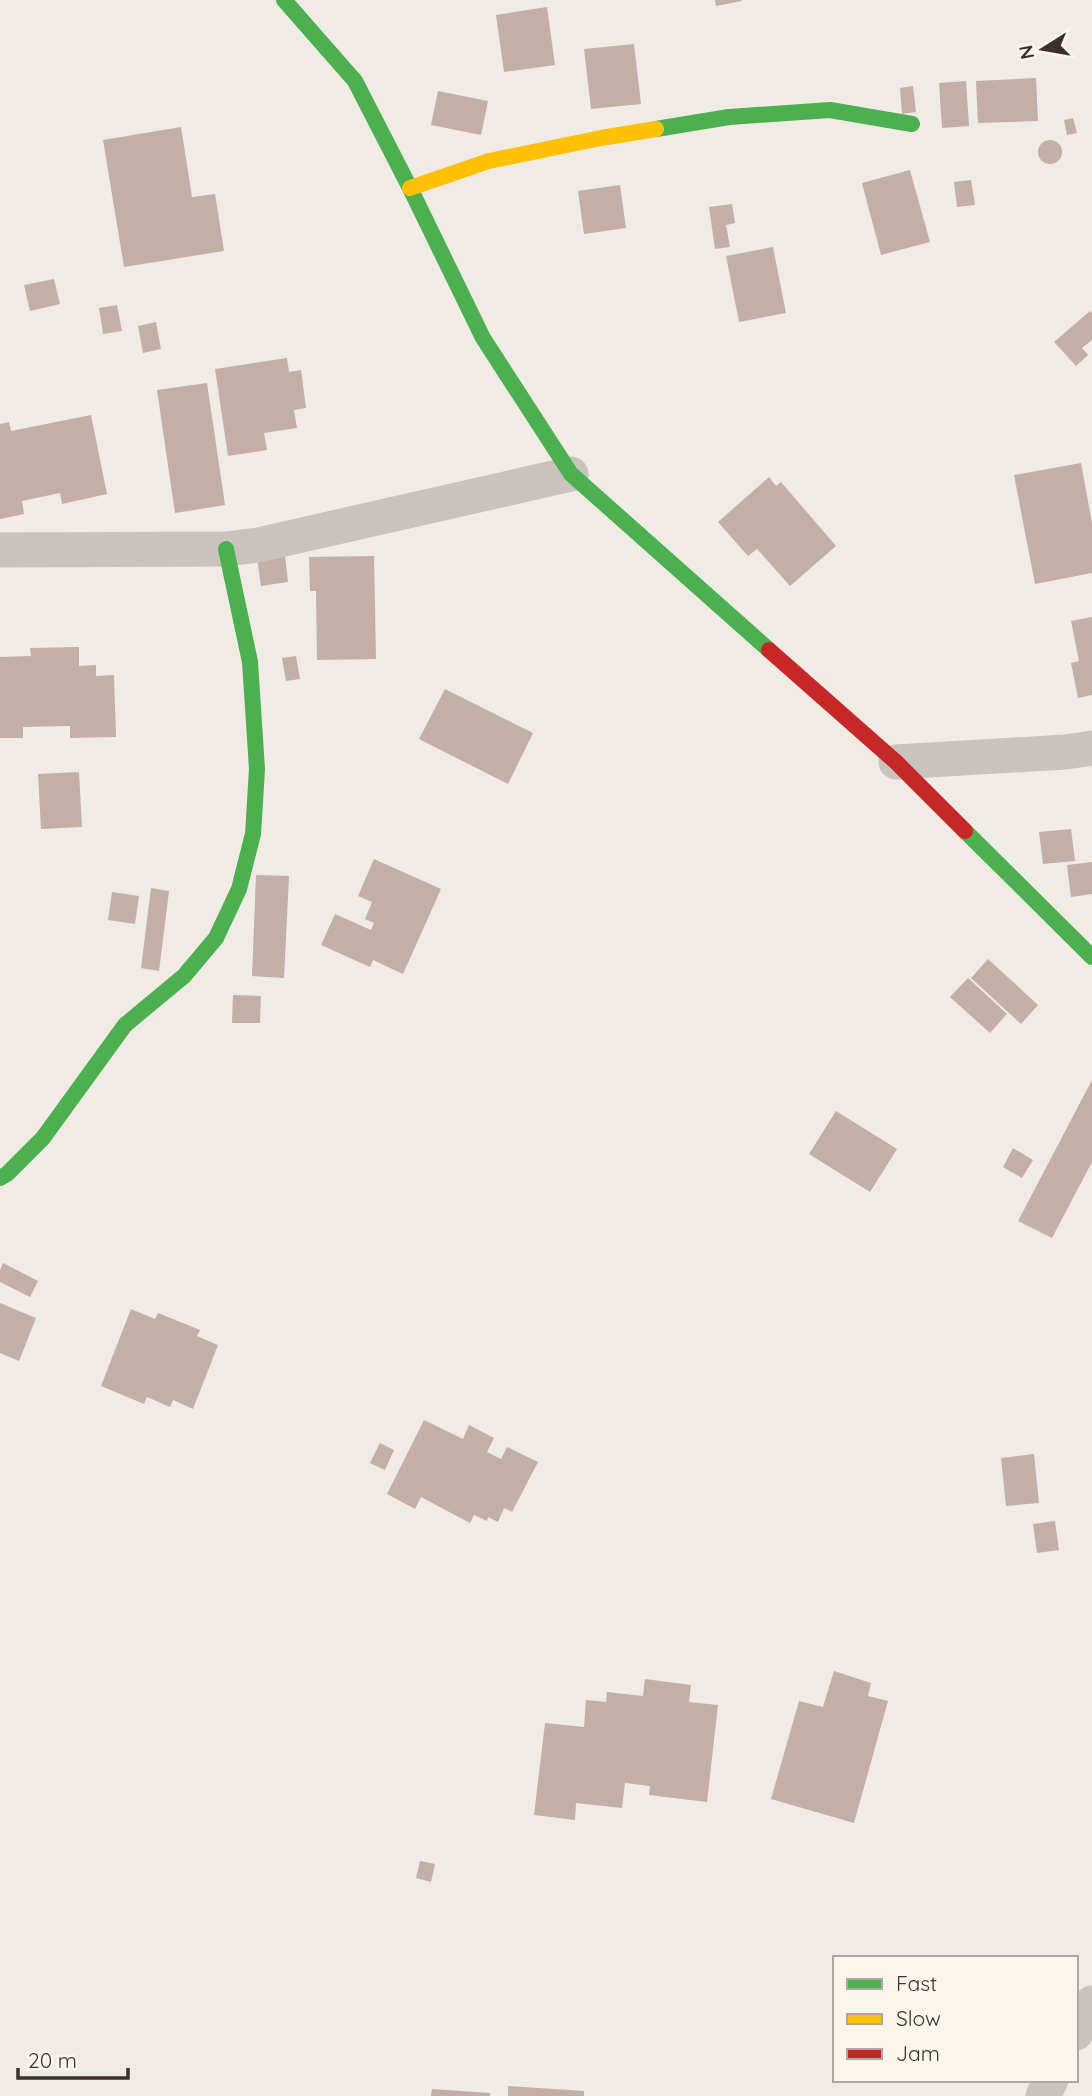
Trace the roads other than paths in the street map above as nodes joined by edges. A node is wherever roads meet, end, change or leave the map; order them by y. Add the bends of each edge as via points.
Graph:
1 (284, 0) edge
2 (912, 124) dead end
3 (410, 188) junction
4 (571, 474) junction
5 (226, 549) junction
6 (0, 550) edge
7 (1092, 747) edge
8 (896, 762) junction
9 (1092, 957) edge
10 (0, 1178) edge
11 (1092, 2003) edge
12 (1078, 2029) edge

1 - 3 street via 355,81
2 - 3 street via 830,110 729,117 489,162
3 - 4 street via 483,338
4 - 5 street
4 - 8 street
5 - 6 street
5 - 10 street via 250,662 257,769 253,834 239,888 216,938 184,976 125,1025 43,1138
7 - 8 street
8 - 9 street
11 - 12 street

